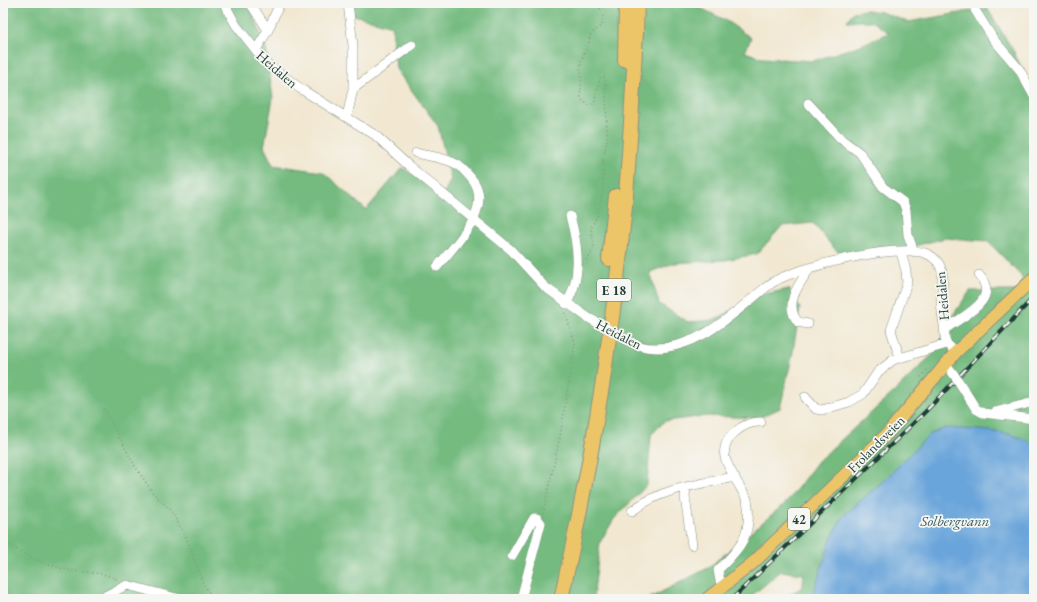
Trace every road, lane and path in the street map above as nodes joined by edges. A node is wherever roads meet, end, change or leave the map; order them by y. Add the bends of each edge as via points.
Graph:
1 (224, 3) edge
2 (250, 3) edge
3 (280, 3) edge
4 (348, 3) edge
5 (598, 3) edge
6 (626, 3) edge
7 (637, 3) edge
8 (975, 10) dead end
9 (268, 30) junction
10 (412, 45) dead end
11 (256, 50) junction
12 (353, 89) junction
13 (1034, 96) edge
14 (808, 103) dead end
15 (347, 117) junction
16 (416, 153) dead end
17 (570, 216) dead end
18 (474, 220) junction
19 (901, 252) junction
20 (914, 252) junction
21 (577, 263) junction
22 (437, 267) dead end
23 (810, 268) junction
24 (979, 275) dead end
25 (1034, 278) edge
26 (566, 304) junction
27 (808, 324) dead end
28 (945, 328) junction
29 (947, 344) junction
30 (956, 352) junction
31 (899, 356) junction
32 (946, 364) junction
33 (929, 368) dead end
34 (920, 379) dead end
35 (805, 397) dead end
36 (1034, 402) edge
37 (104, 409) dead end
38 (988, 415) junction
39 (1034, 420) edge
40 (761, 422) dead end
41 (735, 477) junction
42 (686, 487) junction
43 (632, 511) dead end
44 (541, 523) junction
45 (3, 541) edge
46 (692, 545) dead end
47 (512, 556) dead end
48 (564, 574) junction
49 (720, 581) dead end
50 (127, 585) junction
51 (702, 597) edge
52 (98, 599) edge
53 (180, 599) edge
54 (213, 599) edge
55 (521, 599) edge
56 (555, 599) edge
57 (561, 599) edge
58 (692, 599) edge

1 - 11 street, Heidalen via 236,25
2 - 9 street
3 - 9 street
4 - 12 street via 353,46
5 - 21 path via 603,15 602,25 590,35 589,46 581,60 580,94 582,100 589,105 594,104 600,78 604,77 607,141 603,160 602,196 591,228 594,246 590,256 583,263
6 - 48 highway, E 18 via 622,137 598,358
7 - 48 highway, E 18 via 623,225 587,475
8 - 13 street via 994,40 1019,69
9 - 11 street
10 - 12 street
11 - 15 street, Heidalen via 267,64 284,77
12 - 15 street
14 - 20 street via 841,139 860,153 883,186 903,202 908,235
15 - 18 street, Heidalen via 375,135
16 - 18 street via 451,161 468,175 478,187 480,195
17 - 21 street
18 - 22 street
18 - 26 street, Heidalen via 511,250 545,287
19 - 20 street, Heidalen
19 - 23 street, Heidalen via 851,257
19 - 31 street via 907,283 891,330
20 - 28 street, Heidalen via 932,257 941,268 941,303
21 - 26 street via 574,288
23 - 26 street, Heidalen, bridge via 789,274 774,282 709,331 667,348 646,348 633,344
23 - 27 street via 800,282 791,304 791,311 798,322
24 - 28 street via 986,287 982,301 974,310
25 - 30 main road, Frolandsveien / 42
26 - 44 path via 564,314 575,343 560,437
28 - 29 street, Heidalen
29 - 30 street
29 - 31 street
30 - 32 main road, Frolandsveien / 42
31 - 35 street via 882,368 863,394 849,402 822,410 816,409
32 - 38 street via 976,409
32 - 51 main road, Frolandsveien / 42 via 887,434 754,562
33 - 34 path
36 - 38 street
37 - 54 path via 135,466 153,493 171,511 186,537 203,583
38 - 39 street
40 - 41 street via 744,425 728,442 725,456
41 - 42 street
41 - 49 street via 747,499 746,528 744,540 736,552 718,570
42 - 43 street via 651,498
42 - 46 street via 685,497
44 - 47 street via 534,518
44 - 55 street
45 - 50 path via 24,555 46,564 65,570 106,575
48 - 56 highway, E 18
48 - 57 highway, E 18
50 - 52 street
50 - 53 street
51 - 58 path

